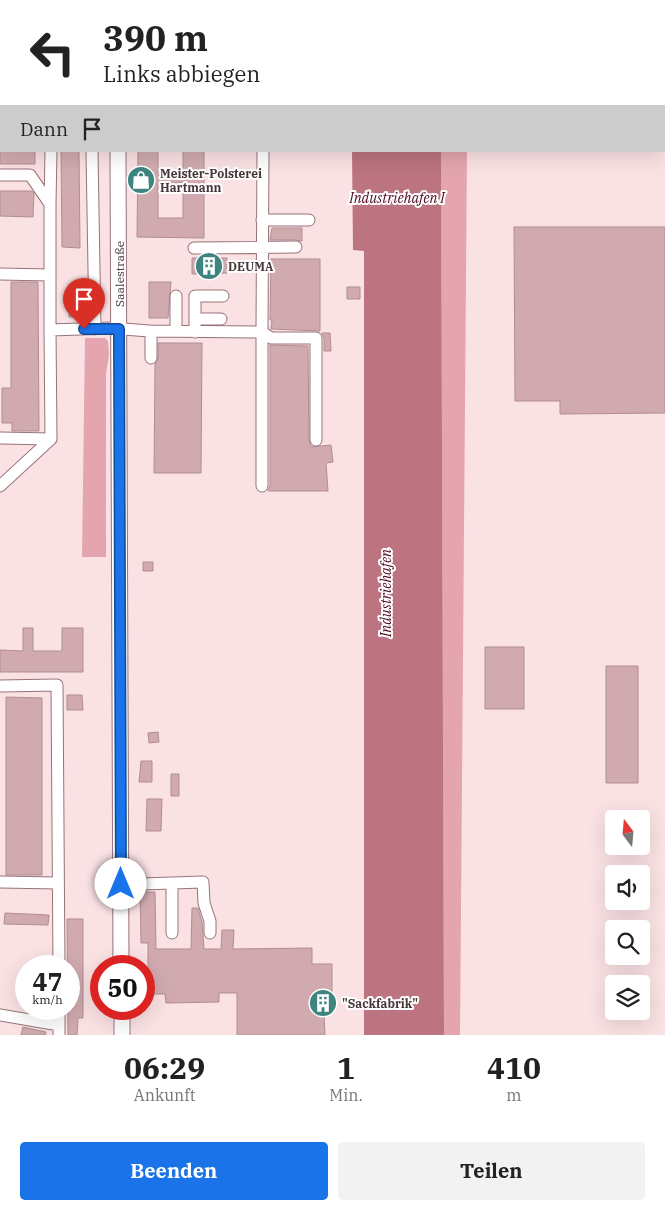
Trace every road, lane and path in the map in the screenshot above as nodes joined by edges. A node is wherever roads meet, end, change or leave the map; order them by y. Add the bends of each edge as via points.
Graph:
1 (51, 152) edge
2 (92, 152) edge
3 (118, 152) edge
4 (263, 152) edge
5 (0, 175) edge
6 (50, 204) junction
7 (262, 220) junction
8 (309, 220) dead end
9 (262, 247) junction
10 (296, 247) dead end
11 (194, 248) dead end
12 (0, 274) edge
13 (50, 275) junction
14 (176, 296) dead end
15 (223, 296) dead end
16 (195, 318) junction
17 (221, 319) dead end
18 (95, 329) junction
19 (119, 329) junction
20 (50, 330) junction
21 (151, 331) junction
22 (176, 331) junction
23 (195, 332) junction
24 (262, 332) junction
25 (151, 358) dead end
26 (0, 438) edge
27 (51, 439) junction
28 (316, 440) dead end
29 (0, 486) edge
30 (262, 486) dead end
31 (0, 686) edge
32 (0, 882) edge
33 (58, 883) junction
34 (172, 883) junction
35 (141, 884) dead end
36 (172, 933) dead end
37 (210, 933) dead end
38 (59, 955) edge
39 (121, 955) edge
40 (0, 1015) edge
41 (122, 1020) edge
42 (59, 1030) edge
43 (122, 1035) edge

1 - 6 lane
2 - 18 lane
3 - 19 main road, Saalestraße
4 - 7 lane
5 - 6 lane via 30,175
6 - 13 lane
7 - 8 lane
7 - 9 lane
9 - 10 lane
9 - 11 lane
9 - 24 lane
12 - 13 lane
13 - 20 lane
14 - 22 lane
15 - 16 lane via 195,296
16 - 17 lane
16 - 23 lane
18 - 19 lane
18 - 20 lane
19 - 21 lane
19 - 39 main road, Saalestraße
20 - 27 lane
21 - 22 lane
21 - 25 lane
22 - 23 lane
23 - 24 lane
24 - 28 lane via 271,338 316,338
24 - 30 lane
26 - 27 lane
27 - 29 lane
31 - 33 lane via 56,685
32 - 33 lane
33 - 38 lane
34 - 35 lane
34 - 36 lane
34 - 37 lane via 203,882
40 - 42 lane
41 - 43 main road

